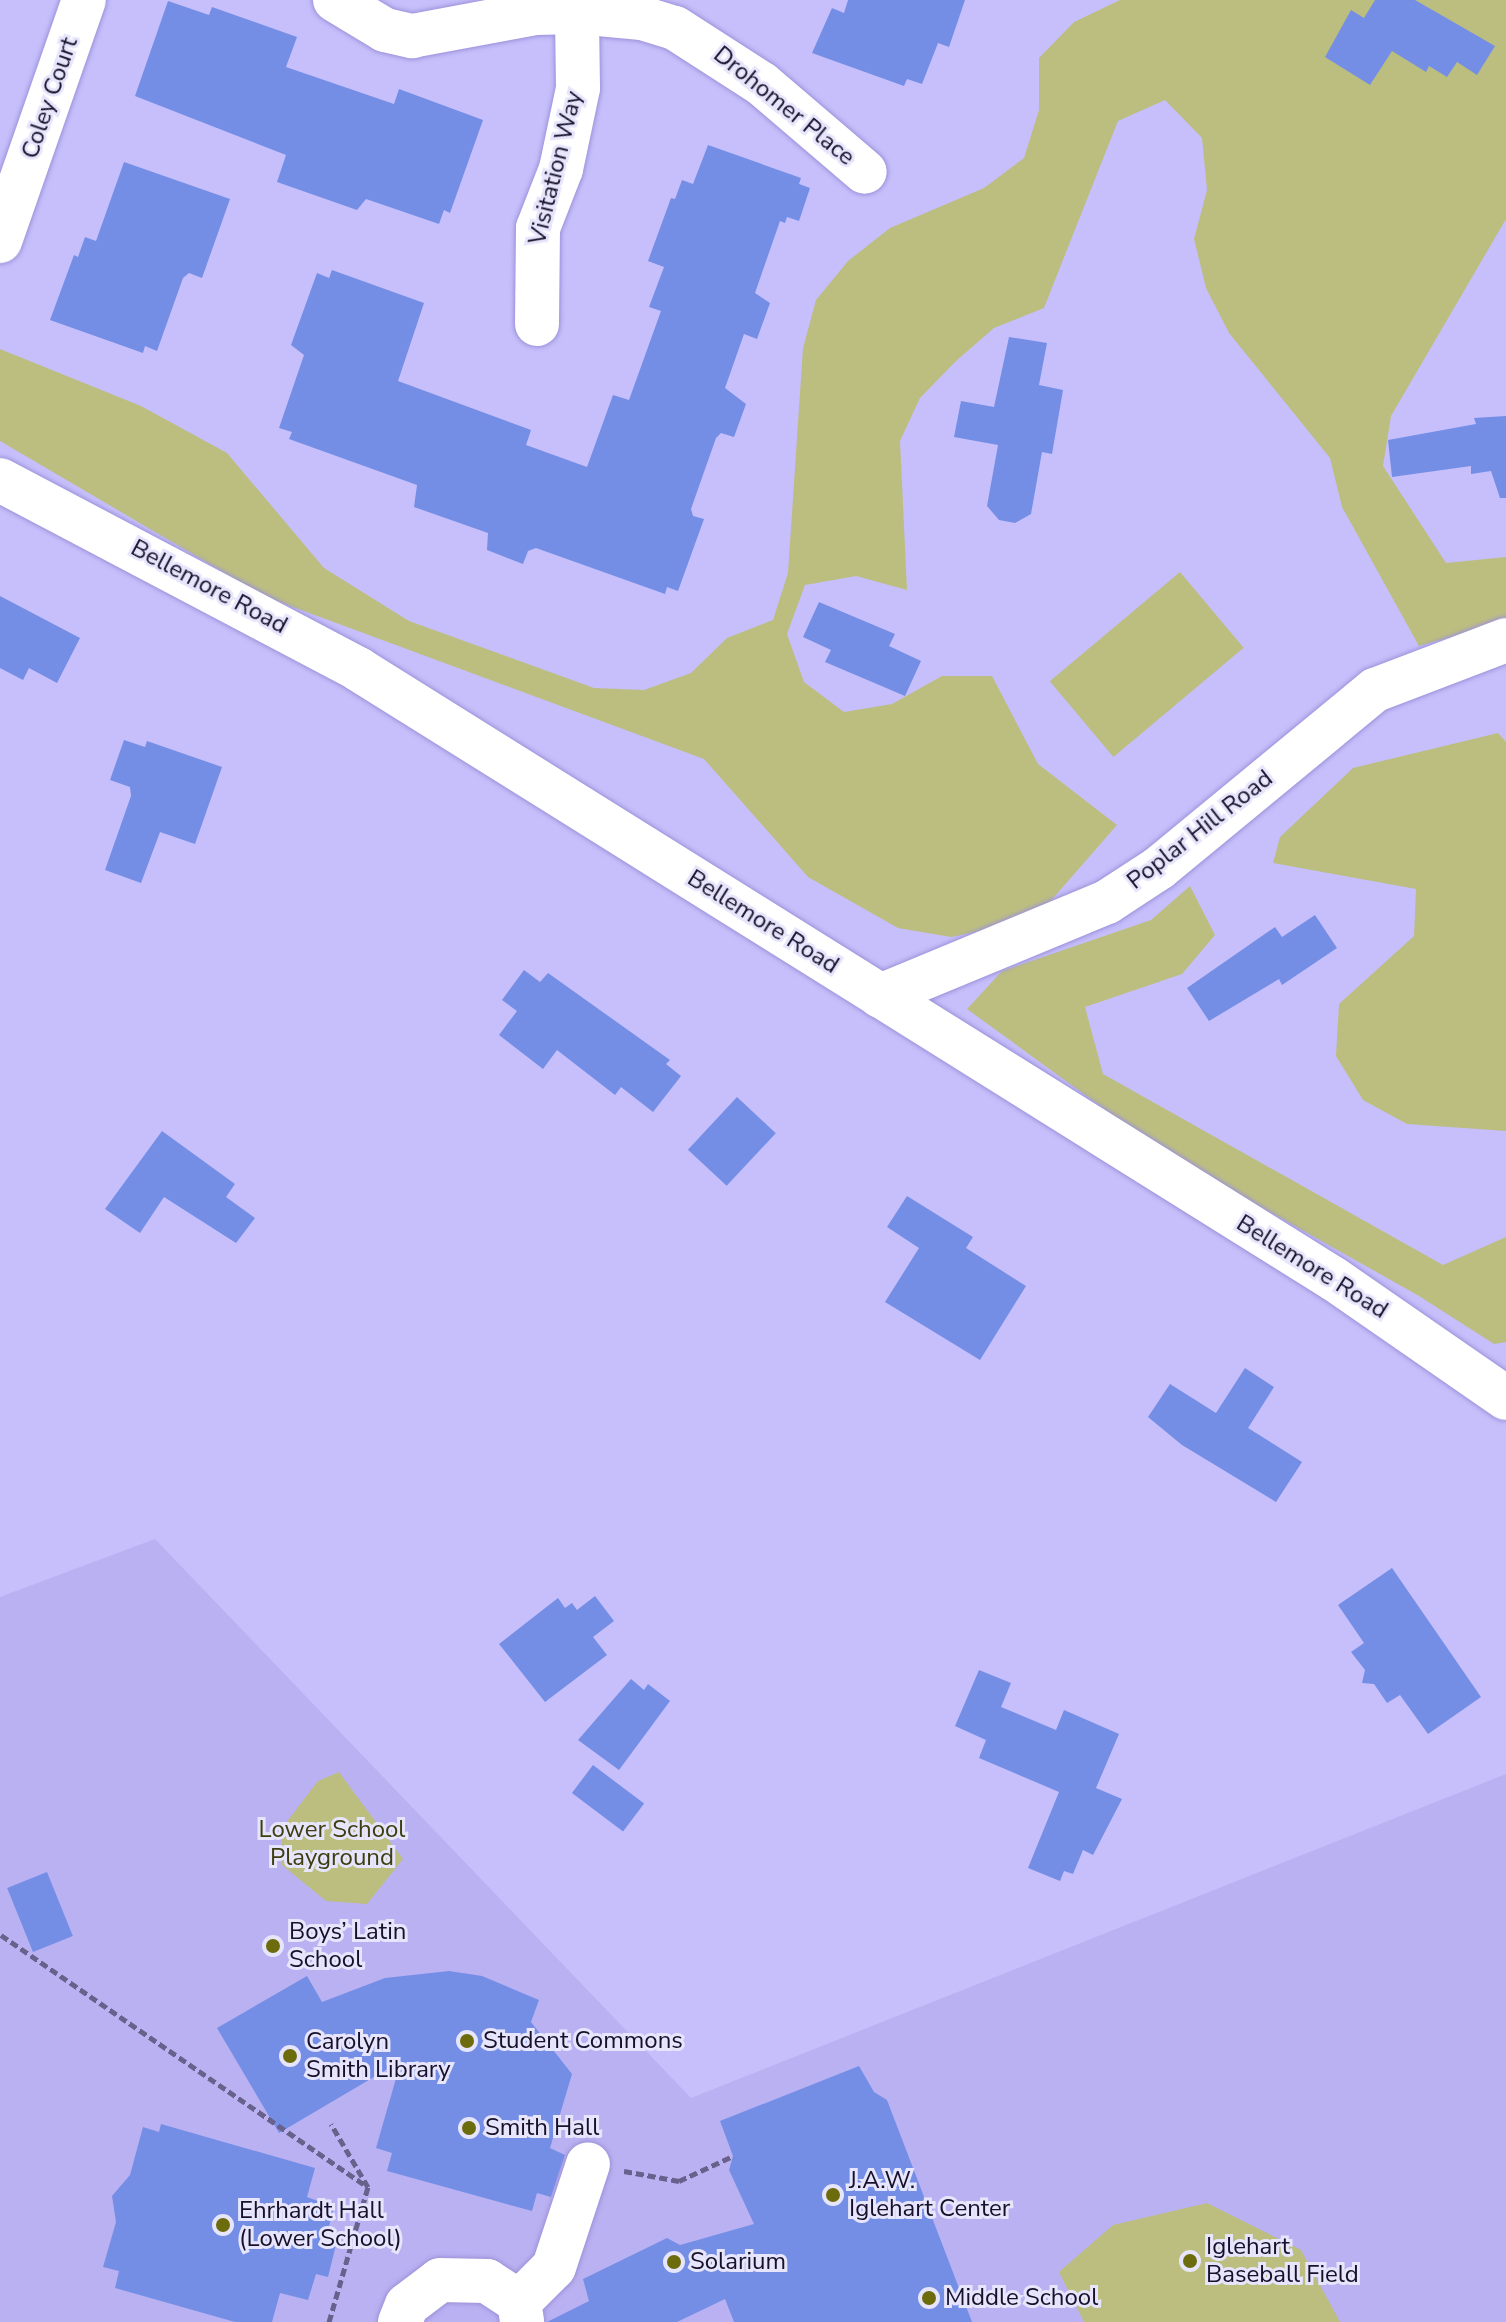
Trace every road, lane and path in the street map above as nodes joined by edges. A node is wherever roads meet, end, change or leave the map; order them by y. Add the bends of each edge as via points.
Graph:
1 (84, 0) edge
2 (335, 0) edge
3 (577, 12) junction
4 (865, 172) dead end
5 (0, 241) edge
6 (537, 324) dead end
7 (0, 480) edge
8 (1506, 640) edge
9 (880, 996) junction
10 (1506, 1398) edge
11 (1, 1935) edge
12 (331, 2124) dead end
13 (733, 2156) dead end
14 (588, 2164) joint
15 (368, 2187) junction
16 (520, 2312) edge
17 (329, 2322) edge
18 (400, 2322) edge

1 - 5 street, Coley Court
2 - 3 street, Drohomer Place via 385,30 412,36 535,13
3 - 4 street, Drohomer Place via 642,18 705,43
3 - 6 street, Visitation Way via 578,88 561,169 538,228
7 - 9 street, Bellemore Road via 358,669
8 - 9 street, Poplar Hill Road via 1375,690 1159,868 1107,902
9 - 10 street, Bellemore Road via 1334,1279
11 - 15 path
12 - 15 path
13 - 14 path via 679,2181
14 - 16 street via 554,2267
15 - 17 path
16 - 18 street via 487,2281 440,2280 407,2305

